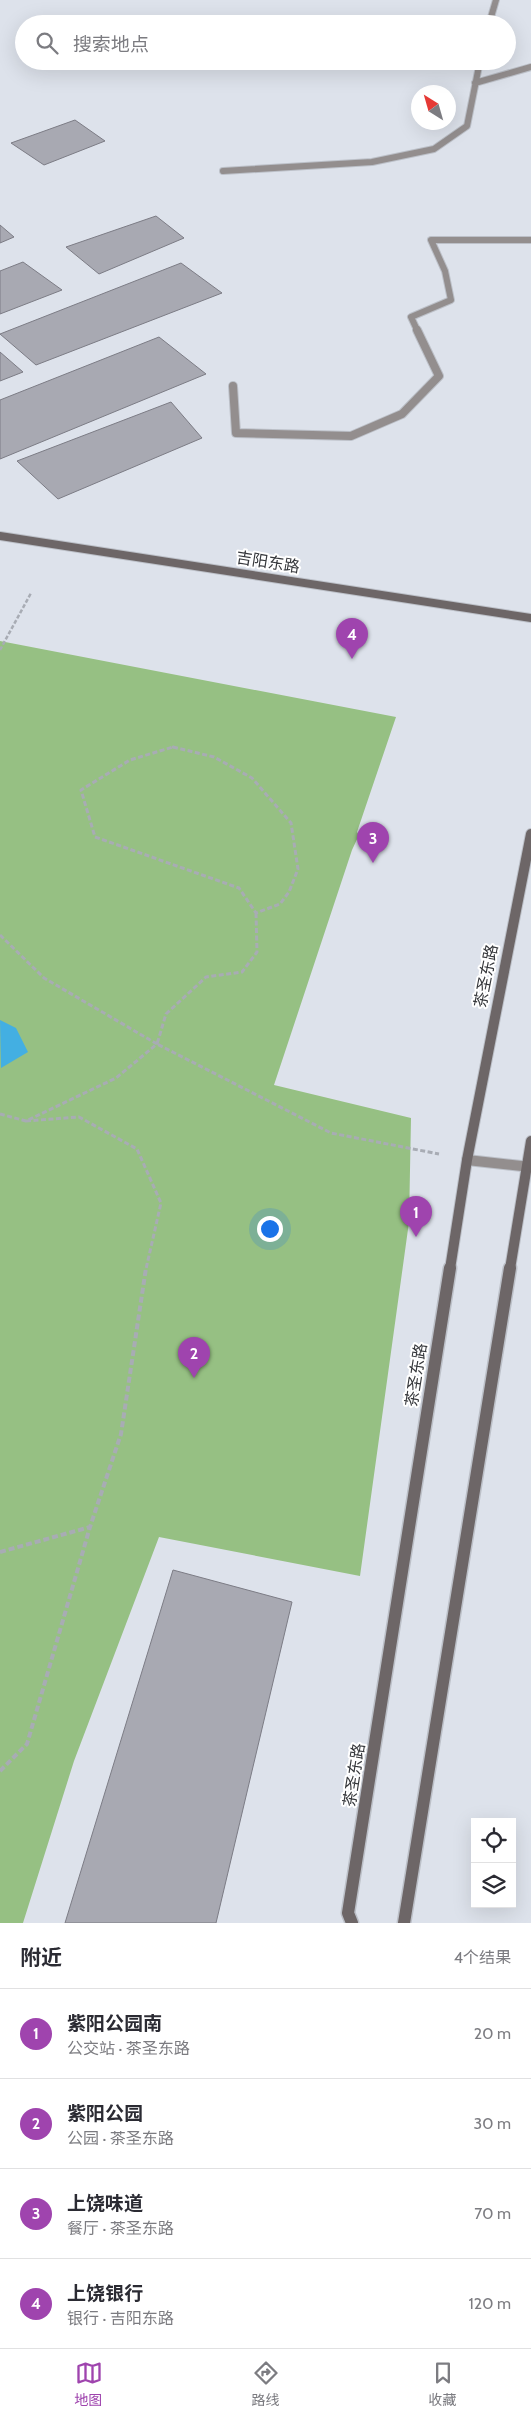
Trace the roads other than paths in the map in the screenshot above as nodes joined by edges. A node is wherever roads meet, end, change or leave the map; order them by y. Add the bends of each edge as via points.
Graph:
1 (496, 0) edge
2 (492, 15) edge
3 (531, 67) edge
4 (478, 70) edge
5 (476, 83) junction
6 (223, 171) dead end
7 (531, 240) edge
8 (233, 386) dead end
9 (0, 536) edge
10 (531, 618) edge
11 (531, 834) edge
12 (531, 1141) edge
13 (467, 1160) junction
14 (530, 1166) edge
15 (352, 1923) edge
16 (404, 1923) edge

1 - 2 street
3 - 5 street
4 - 5 street
5 - 6 street via 467,126 434,149 372,162
7 - 8 street via 431,240 445,271 450,300 411,318 439,376 402,414 351,436 236,433
9 - 10 main road, 吉阳东路
11 - 13 main road, 茶圣东路
12 - 14 main road
13 - 14 street
13 - 15 main road, 茶圣东路 via 348,1913
14 - 16 main road

